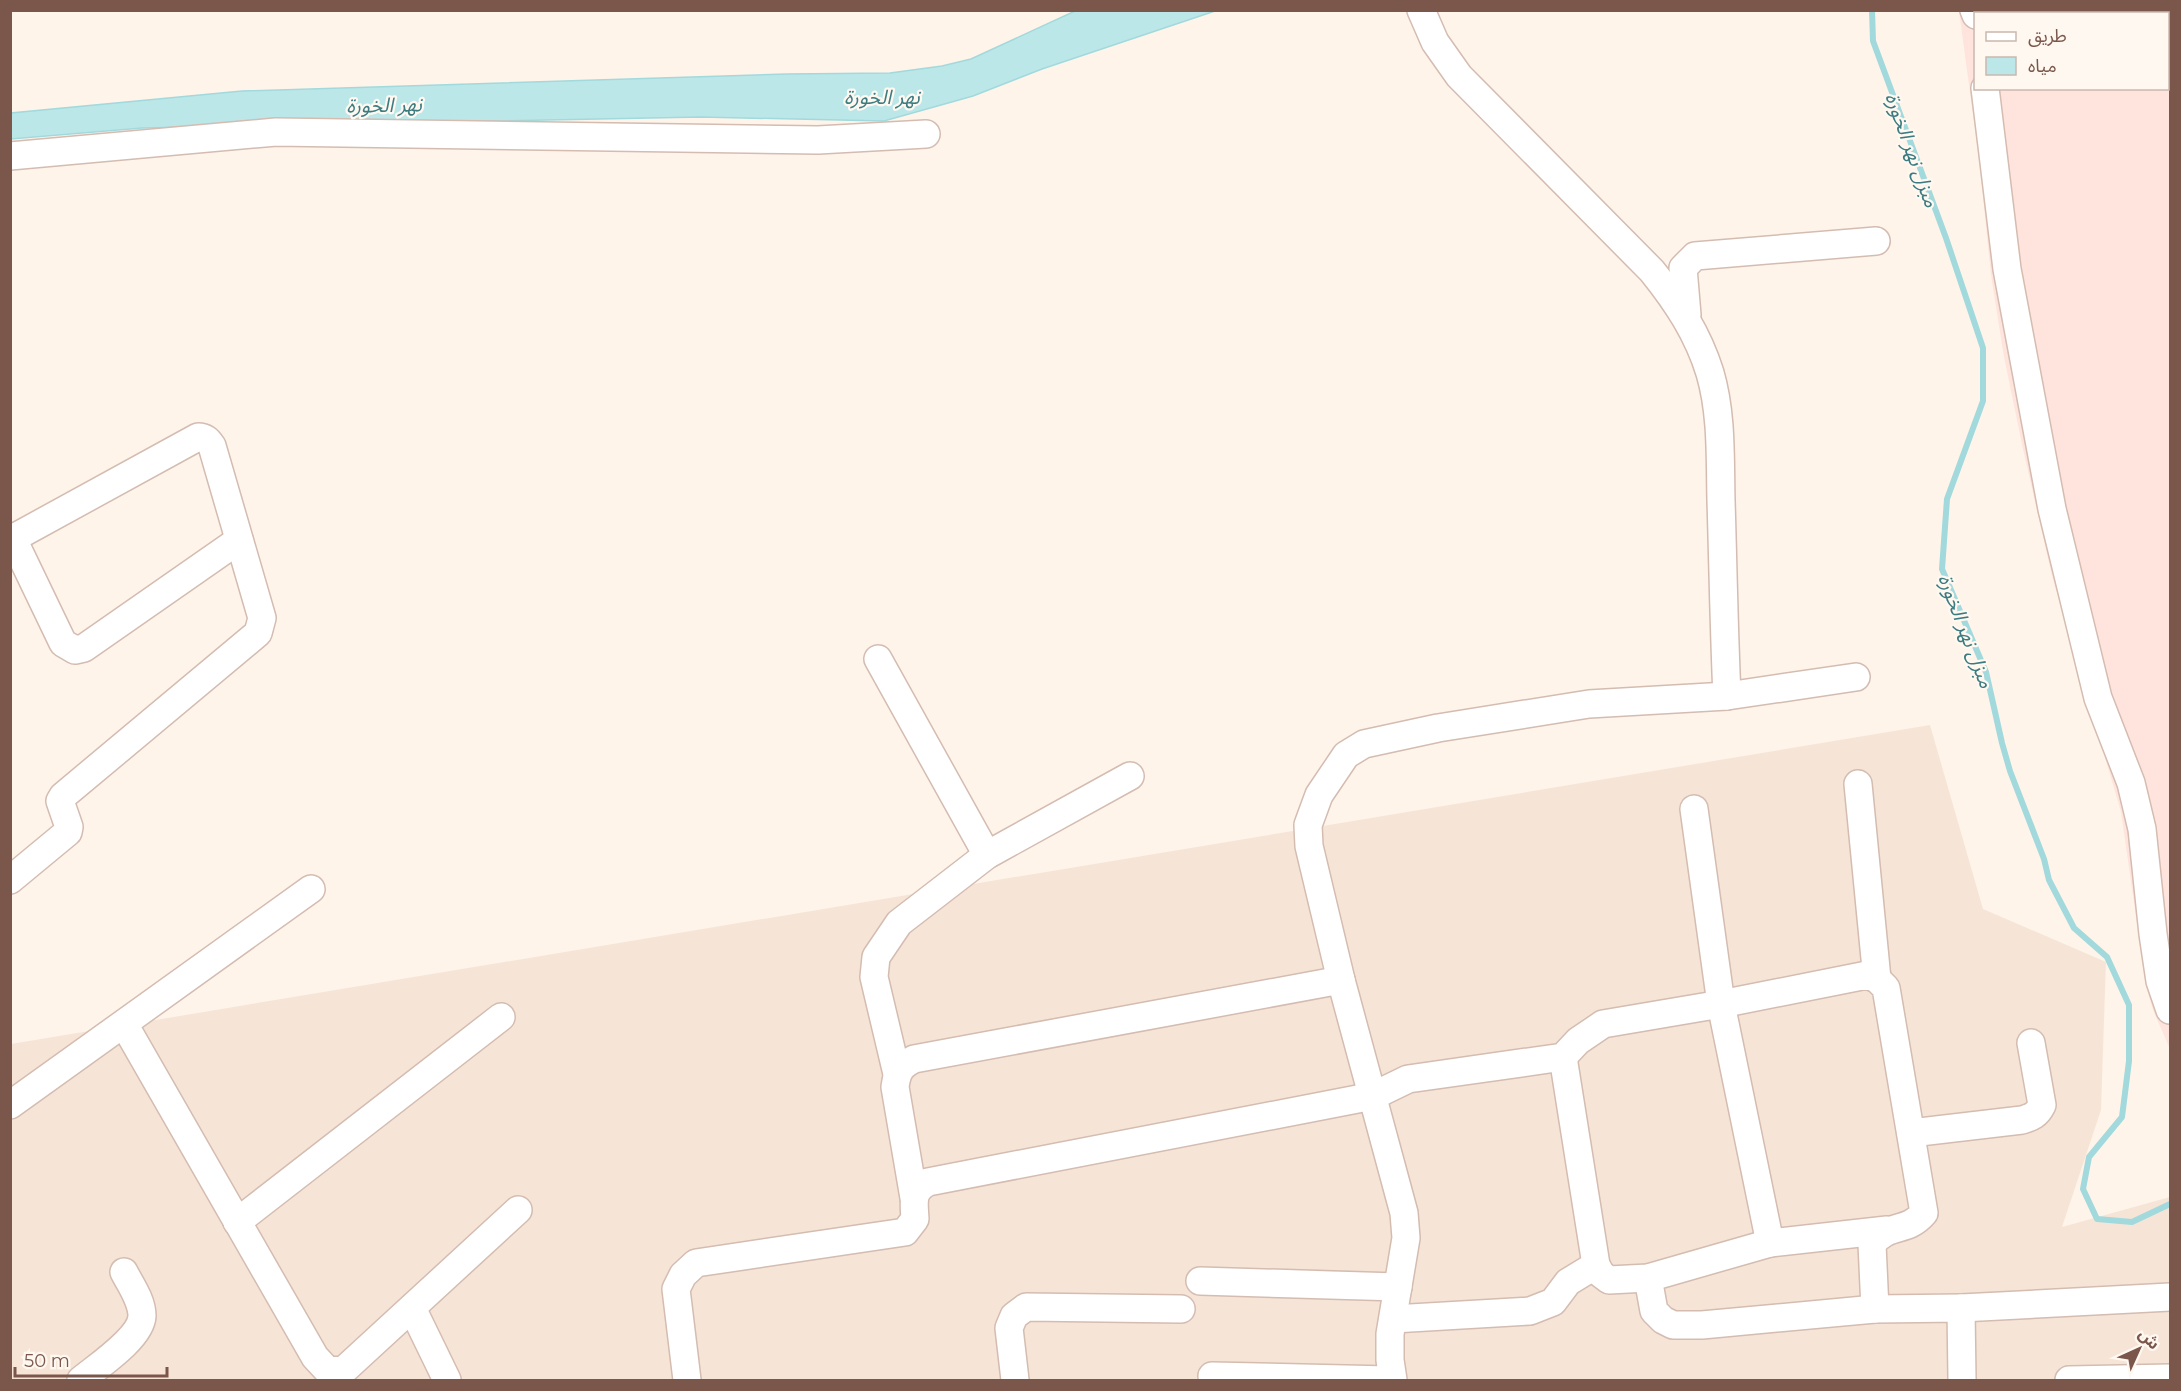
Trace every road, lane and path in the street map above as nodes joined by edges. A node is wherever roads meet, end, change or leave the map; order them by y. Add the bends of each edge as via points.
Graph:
1 (1421, 10) edge
2 (1985, 90) edge
3 (926, 134) dead end
4 (10, 156) edge
5 (1876, 241) dead end
6 (1687, 319) junction
7 (12, 540) edge
8 (239, 540) junction
9 (878, 659) dead end
10 (1856, 677) dead end
11 (1727, 696) junction
12 (1130, 776) dead end
13 (1858, 784) dead end
14 (1694, 809) dead end
15 (987, 855) junction
16 (10, 880) edge
17 (311, 889) dead end
18 (1877, 979) junction
19 (1341, 980) junction
20 (1721, 1004) junction
21 (2170, 1010) edge
22 (501, 1017) dead end
23 (124, 1023) junction
24 (2031, 1043) dead end
25 (1563, 1057) junction
26 (897, 1074) junction
27 (1373, 1096) junction
28 (10, 1105) edge
29 (1911, 1133) junction
30 (914, 1198) junction
31 (518, 1210) dead end
32 (237, 1222) junction
33 (1887, 1230) junction
34 (1770, 1243) junction
35 (1596, 1265) junction
36 (124, 1272) dead end
37 (1648, 1278) junction
38 (1200, 1281) dead end
39 (1398, 1287) junction
40 (2170, 1297) edge
41 (412, 1308) junction
42 (1961, 1308) junction
43 (1181, 1309) dead end
44 (1875, 1310) junction
45 (1393, 1319) junction
46 (1212, 1376) dead end
47 (2170, 1378) edge
48 (81, 1380) edge
49 (447, 1380) edge
50 (687, 1380) edge
51 (1015, 1380) edge
52 (1391, 1380) edge
53 (1962, 1380) edge
54 (2069, 1380) edge

1 - 6 street via 1435,42 1459,76 1652,271
2 - 21 street via 2007,268 2052,509 2098,698 2131,783 2142,829 2160,981
3 - 4 street via 818,140 276,132
5 - 6 street via 1695,256 1683,268
6 - 11 street via 1710,374 1720,432
7 - 8 street via 63,643 75,650 84,648
7 - 8 street via 198,437 212,446
8 - 16 street via 262,618 258,633 63,796 60,801 68,832
9 - 15 street
10 - 11 street
11 - 19 street via 1589,704 1438,728 1364,744 1346,755 1319,795 1308,825 1309,846
12 - 15 street
13 - 18 street
14 - 20 street
15 - 26 street via 899,923 876,957 874,977
17 - 23 street
18 - 20 street via 1867,975
18 - 29 street via 1887,988
19 - 26 street via 914,1059 902,1065
19 - 27 street
20 - 25 street via 1603,1024
20 - 34 street
22 - 32 street
23 - 28 street
23 - 32 street
24 - 29 street via 2042,1106 2038,1113 2022,1120
25 - 27 street via 1408,1079
25 - 35 street
26 - 30 street
27 - 30 street via 928,1182
27 - 39 street via 1404,1213 1406,1238
29 - 33 street via 1924,1214 1907,1227
30 - 50 street via 915,1219 904,1232 696,1263 676,1289
31 - 41 street
32 - 41 street via 315,1357 328,1371 344,1370
33 - 34 street
33 - 44 street via 1872,1244
34 - 37 street
35 - 37 street via 1609,1280
35 - 45 street via 1568,1282 1553,1302 1530,1311
36 - 48 street via 142,1315 139,1329
37 - 44 street via 1654,1311 1673,1325
38 - 39 street
39 - 45 street
40 - 42 street
41 - 49 street
42 - 44 street
42 - 53 street
43 - 51 street via 1026,1307 1014,1316 1009,1328
45 - 52 street
46 - 52 street
47 - 54 street

